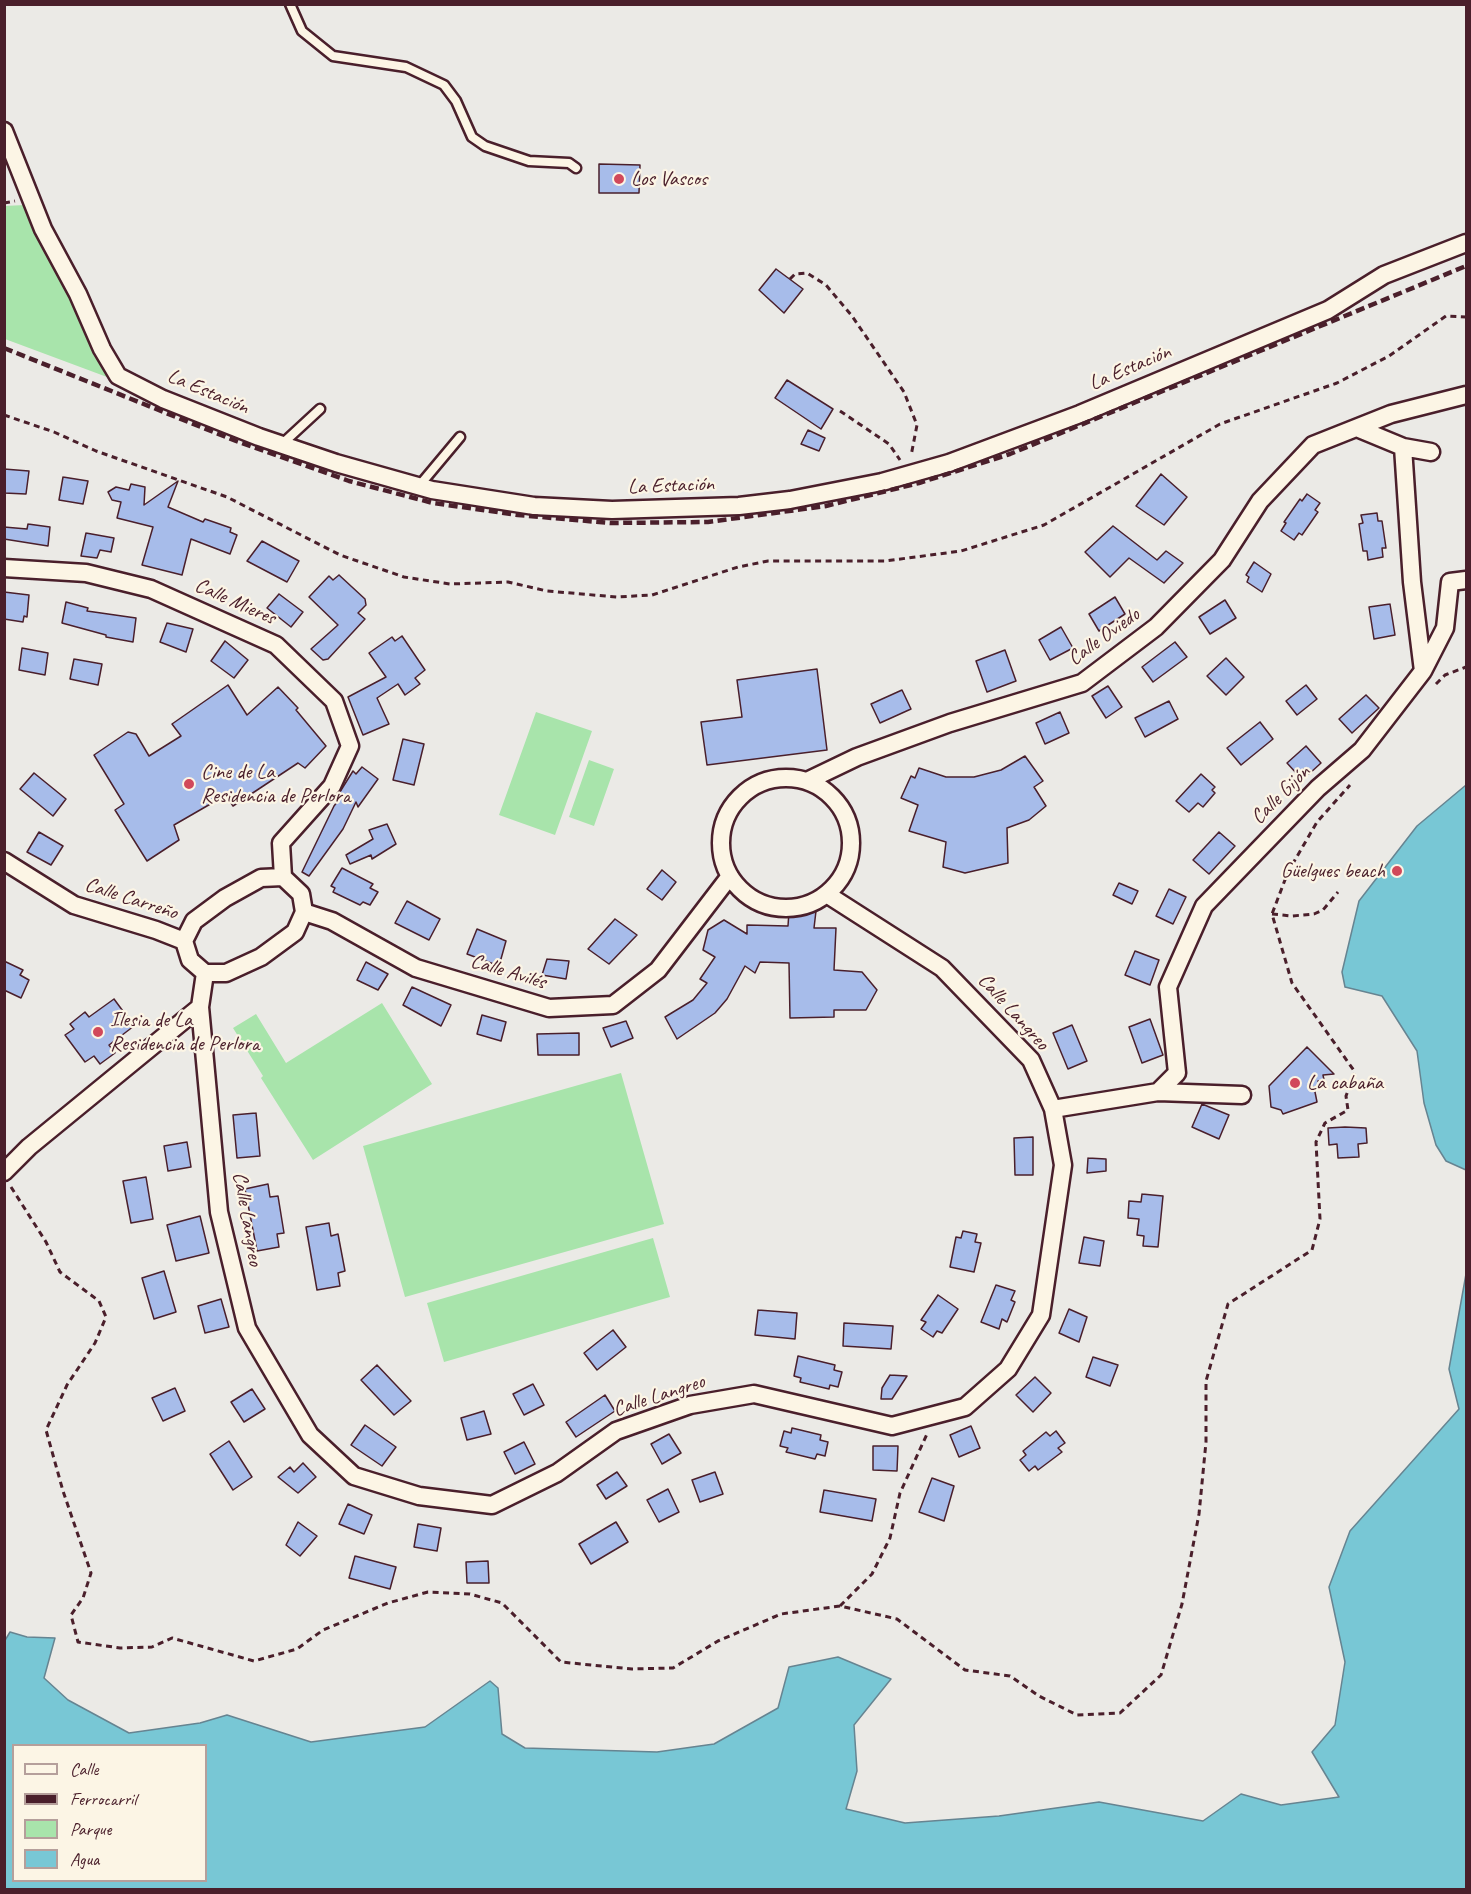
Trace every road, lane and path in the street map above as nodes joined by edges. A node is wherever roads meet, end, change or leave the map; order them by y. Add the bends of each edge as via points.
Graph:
1 (290, 4) edge
2 (4, 131) edge
3 (576, 168) dead end
4 (1467, 243) edge
5 (790, 279) dead end
6 (1467, 395) edge
7 (320, 409) dead end
8 (840, 411) dead end
9 (1357, 428) junction
10 (460, 436) dead end
11 (281, 445) junction
12 (1403, 447) junction
13 (1431, 452) dead end
14 (906, 476) junction
15 (419, 486) junction
16 (4, 568) edge
17 (1467, 580) edge
18 (1423, 671) junction
19 (807, 781) junction
20 (4, 861) edge
21 (729, 876) junction
22 (283, 877) junction
23 (1338, 892) dead end
24 (828, 895) junction
25 (304, 912) junction
26 (1272, 914) dead end
27 (184, 941) junction
28 (206, 973) junction
29 (200, 1007) junction
30 (1158, 1092) junction
31 (1242, 1095) dead end
32 (1053, 1109) junction
33 (4, 1172) edge
34 (933, 1415) junction
35 (840, 1606) dead end

1 - 3 lane via 302,31 333,56 406,67 444,85 472,137 485,146 529,161 569,163
2 - 11 street, La Estación via 43,229 118,376 164,399
4 - 14 street, La Estación via 1384,275 1328,309 1080,414
5 - 14 path via 795,274 807,273 826,285 904,392 917,425
6 - 9 street, Calle Oviedo via 1391,414
7 - 11 lane
8 - 14 path via 890,444
9 - 12 street
9 - 19 street, Calle Oviedo via 1313,445 1260,501 1222,560 1156,627 1082,683 950,723 857,757
10 - 15 lane
11 - 15 street, La Estación
12 - 13 street
12 - 18 street via 1412,582
14 - 15 street, La Estación via 770,503 612,510 534,506
16 - 22 street, Calle Mieres via 86,573 151,589 276,645 334,701 350,746 332,786 281,843
17 - 18 street via 1450,582 1445,628
18 - 30 street, Calle Gijón via 1362,750 1318,788 1204,906 1168,987 1177,1073
19 - 21 street via 768,780 736,801 721,836
19 - 24 street via 838,804 851,840 849,860
20 - 27 street, Calle Carreño via 74,905
21 - 24 street via 744,894 764,905 786,908
21 - 25 street, Calle Avilés via 658,970 613,1005 549,1008 416,968 332,921
22 - 25 street via 301,894
22 - 27 street via 261,878 225,898 194,921
23 - 26 path via 1323,910 1314,914
24 - 32 street, Calle Langreo via 942,968 1030,1060
25 - 28 street via 295,932 261,957 226,973
27 - 28 street via 190,960
28 - 29 street, Calle Langreo
29 - 33 street via 29,1147
29 - 34 street, Calle Langreo via 219,1212 247,1328 310,1435 354,1476 419,1496 492,1505 557,1473 616,1431 690,1405 754,1394 892,1426
30 - 31 street
30 - 32 street
32 - 34 street, Calle Langreo via 1063,1165 1041,1315 1008,1370 965,1407
34 - 35 path via 900,1493 890,1538 873,1574

